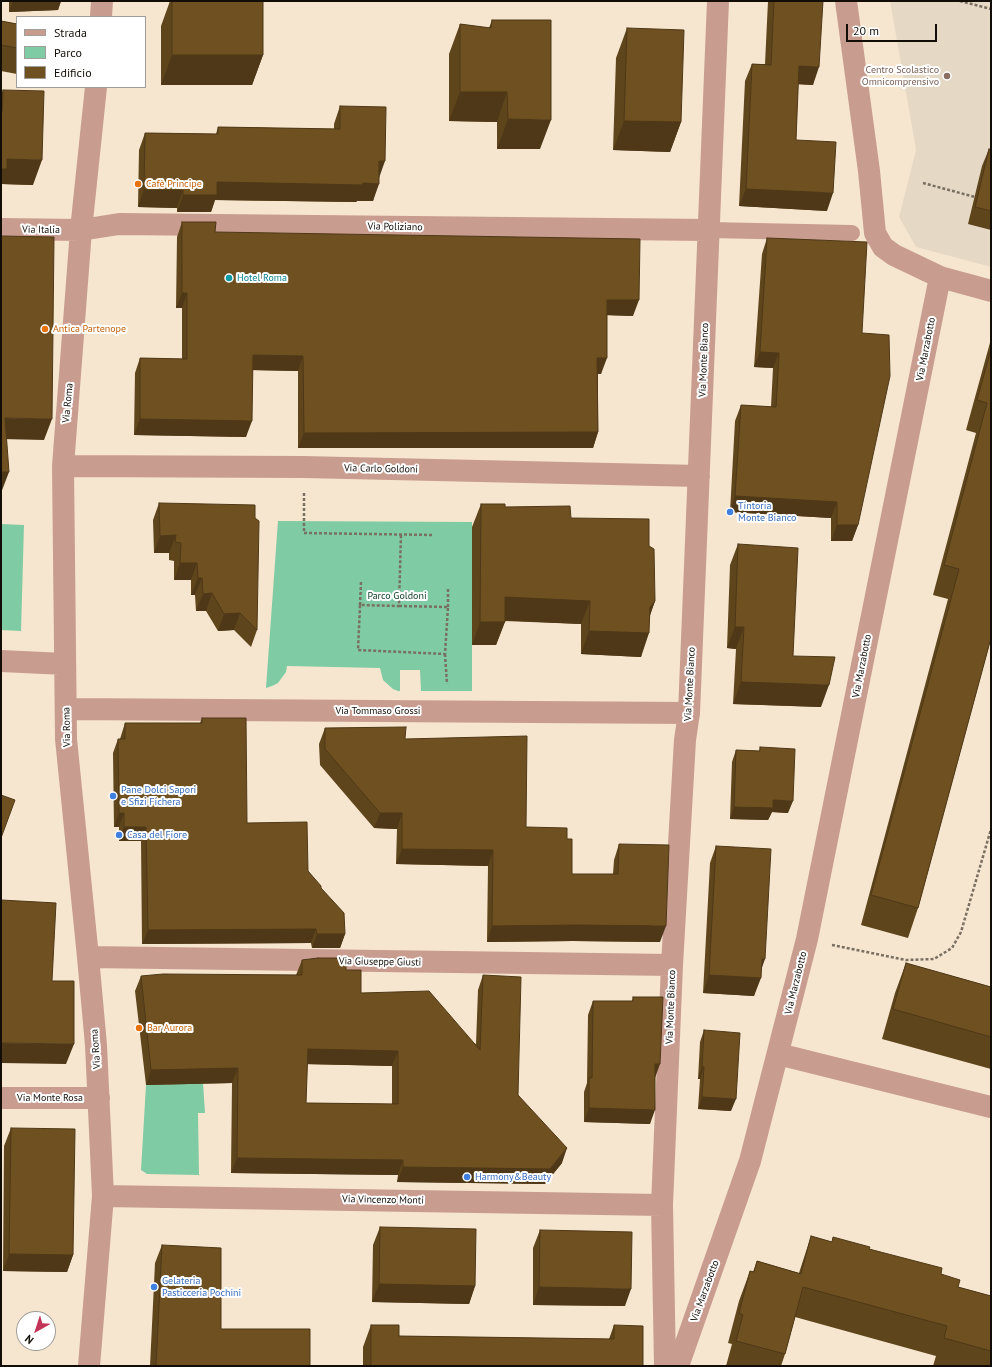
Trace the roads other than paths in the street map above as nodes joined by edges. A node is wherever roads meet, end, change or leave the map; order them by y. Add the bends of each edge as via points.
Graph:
1 (102, 1) edge
2 (718, 1) edge
3 (846, 1) edge
4 (101, 16) edge
5 (96, 88) edge
6 (1, 229) edge
7 (81, 230) junction
8 (710, 230) junction
9 (852, 233) dead end
10 (940, 277) junction
11 (991, 291) edge
12 (63, 466) junction
13 (699, 476) junction
14 (1, 661) edge
15 (65, 664) junction
16 (66, 709) junction
17 (689, 713) junction
18 (88, 957) junction
19 (672, 966) junction
20 (778, 1054) junction
21 (1, 1098) edge
22 (99, 1098) junction
23 (991, 1107) edge
24 (103, 1196) junction
25 (662, 1205) junction
26 (89, 1366) edge
27 (665, 1366) edge
28 (678, 1366) edge

1 - 4 street
2 - 8 street, Via Monte Bianco
3 - 10 street via 875,233 888,251
5 - 7 street, Via Roma
6 - 7 street, Via Italia
7 - 8 street, Via Poliziano via 119,224
7 - 12 street, Via Roma
8 - 9 lane
8 - 13 street, Via Monte Bianco
10 - 11 street
10 - 20 street, Via Marzabotto via 807,939
12 - 13 street, Via Carlo Goldoni via 303,467
12 - 15 street, Via Roma
13 - 17 street, Via Monte Bianco
14 - 15 street
15 - 16 street, Via Roma
16 - 17 street, Via Tommaso Grossi
16 - 18 street, Via Roma via 66,739
17 - 19 street, Via Monte Bianco via 685,740
18 - 19 street, Via Giuseppe Giusti
18 - 22 street, Via Roma
19 - 25 street, Via Monte Bianco
20 - 23 street
20 - 28 street, Via Marzabotto via 750,1161
21 - 22 street, Via Monte Rosa
22 - 24 street, Via Roma
24 - 25 street, Via Vincenzo Monti
24 - 26 street, Via Roma
25 - 27 street, Via Monte Bianco

